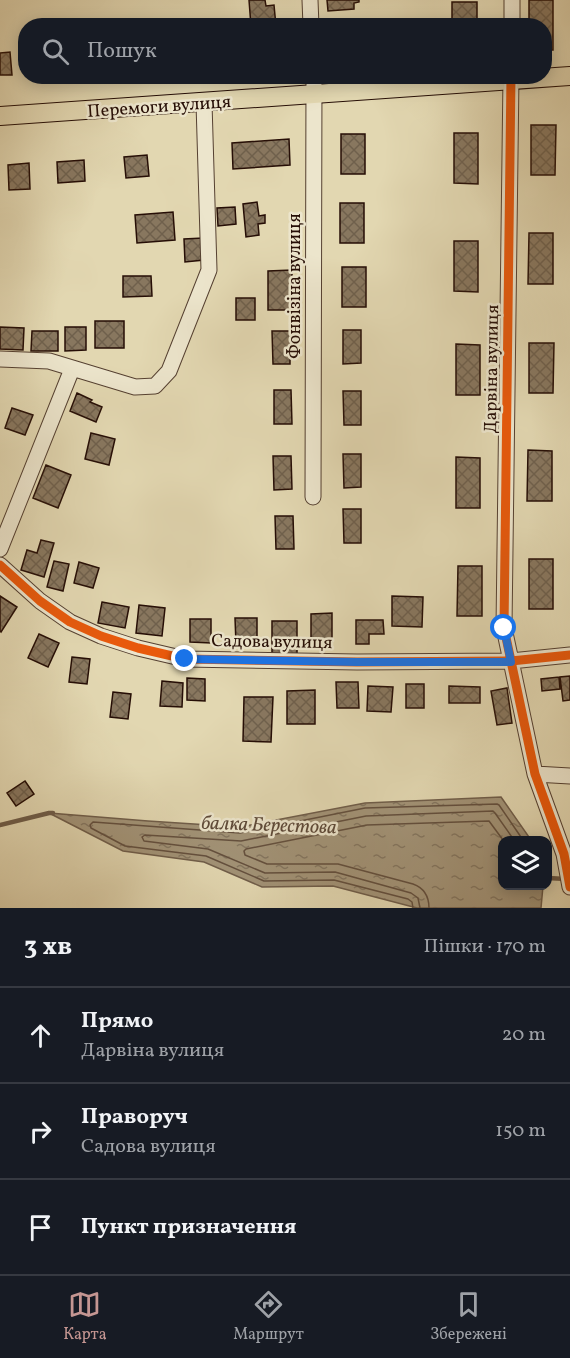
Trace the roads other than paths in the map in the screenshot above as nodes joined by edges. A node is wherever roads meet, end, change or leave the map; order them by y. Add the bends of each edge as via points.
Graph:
1 (310, 0) edge
2 (512, 0) edge
3 (311, 18) edge
4 (512, 18) edge
5 (570, 76) edge
6 (552, 77) edge
7 (371, 84) edge
8 (512, 84) edge
9 (314, 86) edge
10 (204, 103) junction
11 (0, 117) edge
12 (0, 359) edge
13 (72, 369) junction
14 (313, 497) dead end
15 (0, 549) edge
16 (0, 565) edge
17 (570, 655) edge
18 (511, 662) junction
19 (535, 774) junction
20 (570, 776) edge
21 (570, 887) edge

1 - 3 street
2 - 4 street
5 - 6 main road, Перемоги вулиця
7 - 9 main road, Перемоги вулиця
8 - 18 street, Дарвіна вулиця via 504,628
9 - 10 main road, Перемоги вулиця
9 - 14 street, Фонвізіна вулиця
10 - 11 main road, Перемоги вулиця
10 - 13 street via 209,270 169,371 155,386 135,387
12 - 13 street via 49,361
13 - 15 street
16 - 18 street, Садова вулиця via 70,622 101,636 185,659
17 - 18 street, Садова вулиця
18 - 19 street, Дарвіна вулиця
19 - 20 street
19 - 21 street, Дарвіна вулиця via 564,854

